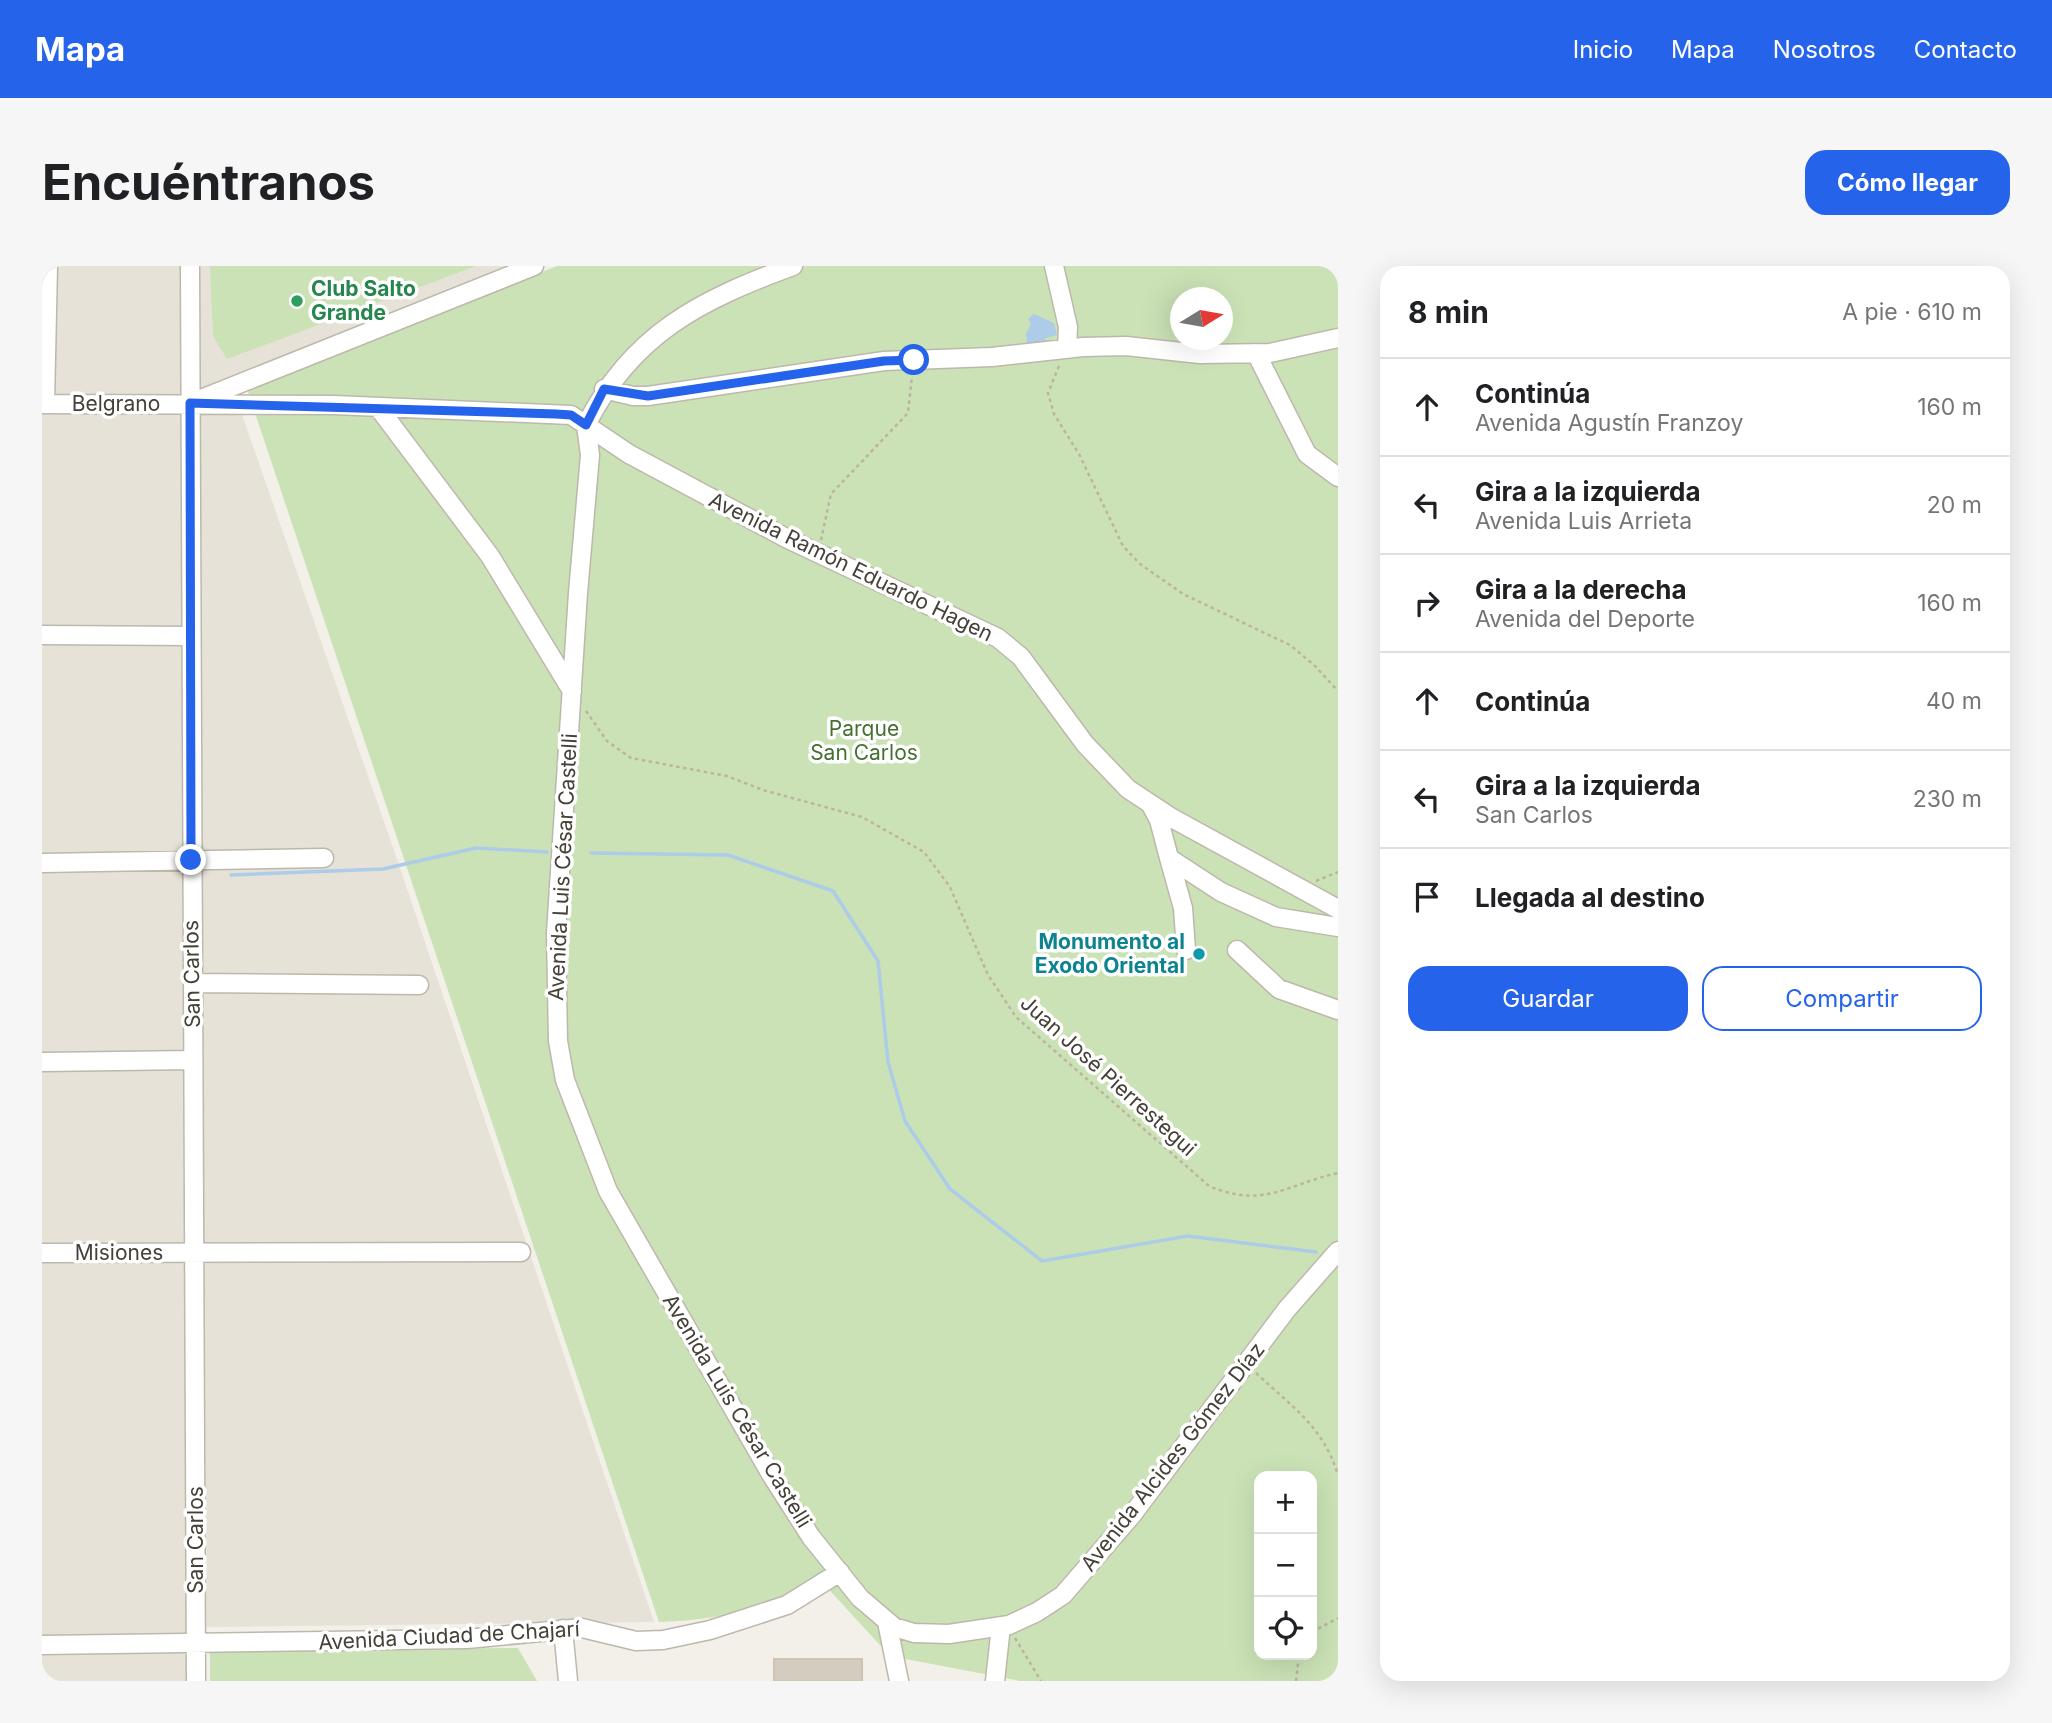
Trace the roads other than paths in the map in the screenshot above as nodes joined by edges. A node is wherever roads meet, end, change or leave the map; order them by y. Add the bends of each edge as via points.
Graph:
1 (47, 266) edge
2 (190, 266) edge
3 (534, 266) edge
4 (793, 266) edge
5 (1054, 266) edge
6 (1338, 338) edge
7 (1067, 348) junction
8 (1256, 353) junction
9 (604, 389) junction
10 (190, 403) junction
11 (44, 404) edge
12 (378, 407) junction
13 (586, 425) junction
14 (1338, 477) edge
15 (42, 635) edge
16 (191, 636) junction
17 (572, 691) junction
18 (1128, 789) junction
19 (324, 858) dead end
20 (1169, 858) junction
21 (191, 860) junction
22 (42, 863) edge
23 (1338, 909) edge
24 (1338, 927) edge
25 (1186, 950) dead end
26 (1237, 950) dead end
27 (193, 983) junction
28 (419, 985) dead end
29 (1338, 1010) edge
30 (193, 1060) junction
31 (42, 1062) edge
32 (1338, 1251) edge
33 (42, 1252) edge
34 (521, 1252) dead end
35 (196, 1254) junction
36 (839, 1572) junction
37 (887, 1622) junction
38 (1005, 1626) junction
39 (563, 1629) junction
40 (196, 1644) junction
41 (42, 1645) edge
42 (196, 1681) edge
43 (568, 1681) edge
44 (899, 1681) edge
45 (995, 1681) edge

1 - 11 street
2 - 10 street, San Carlos
3 - 10 street
4 - 9 street via 667,325
5 - 7 street via 1068,327
6 - 8 street
7 - 8 street via 1126,346 1200,354
7 - 9 street via 992,357 884,361 648,396
8 - 14 street via 1307,454
9 - 13 street
10 - 11 street, Belgrano
10 - 12 street, Belgrano
10 - 16 street, San Carlos
12 - 13 street, Avenida Ramón Eduardo Hagen via 564,414
12 - 17 street via 490,556
13 - 17 street, Avenida Luis César Castelli via 590,454
13 - 18 street, Avenida Ramón Eduardo Hagen via 629,454 819,554 998,638 1028,665 1085,744
15 - 16 street
16 - 21 street, San Carlos
17 - 36 street, Avenida Luis César Castelli via 556,933 558,1027 565,1080 608,1191 772,1476
18 - 20 street via 1152,806
18 - 23 street via 1171,818
19 - 21 street
20 - 24 street via 1221,892 1276,917
20 - 25 street via 1183,908
21 - 22 street
21 - 27 street, San Carlos
26 - 29 street via 1279,989
27 - 28 street
27 - 30 street, San Carlos
30 - 31 street
30 - 35 street, San Carlos
32 - 38 street, Avenida Alcides Gómez Díaz via 1079,1578 1037,1612
33 - 35 street, Misiones
34 - 35 street, Misiones
35 - 40 street, San Carlos
36 - 37 street, Avenida Alcides Gómez Díaz
36 - 39 street, Avenida Ciudad de Chajarí via 787,1605 663,1640 636,1641 582,1628
37 - 38 street, Avenida Alcides Gómez Díaz via 914,1633 949,1634
37 - 44 street
38 - 45 street
39 - 40 street, Avenida Ciudad de Chajarí via 467,1639
39 - 43 street
40 - 41 street, Avenida Ciudad de Chajarí
40 - 42 street, San Carlos

